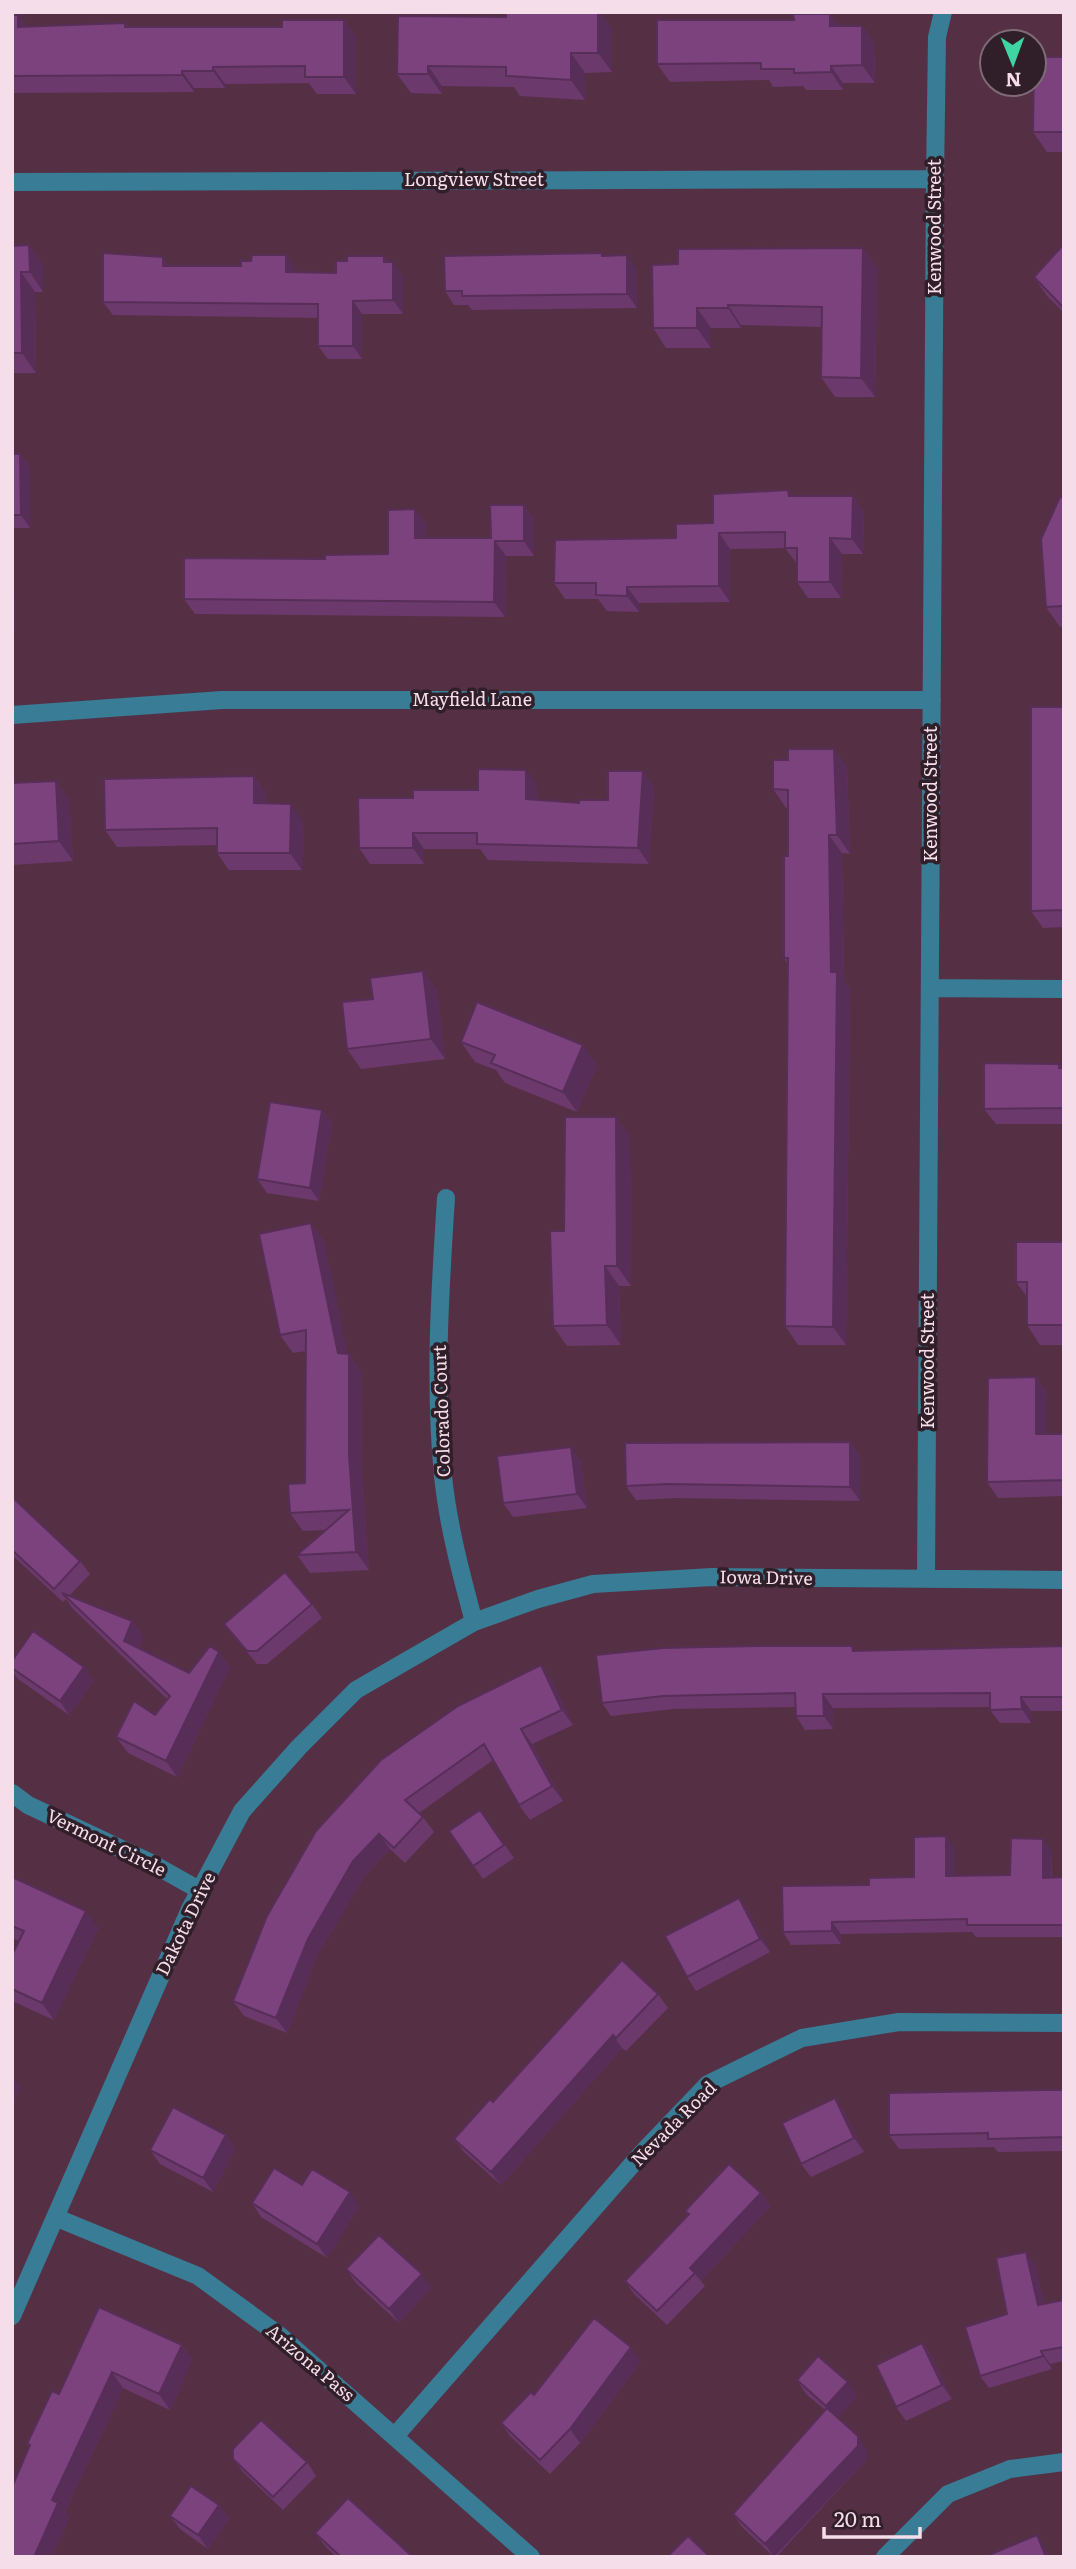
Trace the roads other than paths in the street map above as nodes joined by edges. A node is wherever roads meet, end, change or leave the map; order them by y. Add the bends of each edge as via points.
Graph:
1 (943, 12) edge
2 (935, 178) junction
3 (12, 182) edge
4 (932, 700) junction
5 (12, 715) edge
6 (930, 988) junction
7 (1064, 989) edge
8 (446, 1198) dead end
9 (926, 1578) junction
10 (1064, 1580) edge
11 (474, 1622) junction
12 (12, 1793) edge
13 (201, 1891) junction
14 (1064, 2023) edge
15 (57, 2218) junction
16 (12, 2316) edge
17 (395, 2436) junction
18 (1064, 2462) edge
19 (531, 2557) edge
20 (885, 2557) edge

1 - 2 street, Kenwood Street via 937,37
2 - 3 street, Longview Street
2 - 4 street, Kenwood Street
4 - 5 street, Mayfield Lane via 222,700
4 - 6 street, Kenwood Street
6 - 7 street
6 - 9 street, Kenwood Street
8 - 11 street, Colorado Court via 439,1314 443,1476
9 - 10 street, Iowa Drive
9 - 11 street, Iowa Drive via 712,1577 593,1584
11 - 13 street, Dakota Drive via 356,1690 299,1746 242,1811
12 - 13 street, Vermont Circle
13 - 15 street, Dakota Drive
14 - 17 street, Nevada Road via 899,2022 802,2038 708,2084
15 - 16 street, Dakota Drive
15 - 17 street, Arizona Pass via 198,2276 279,2334
17 - 19 street, Arizona Pass
18 - 20 street via 1010,2469 948,2494

